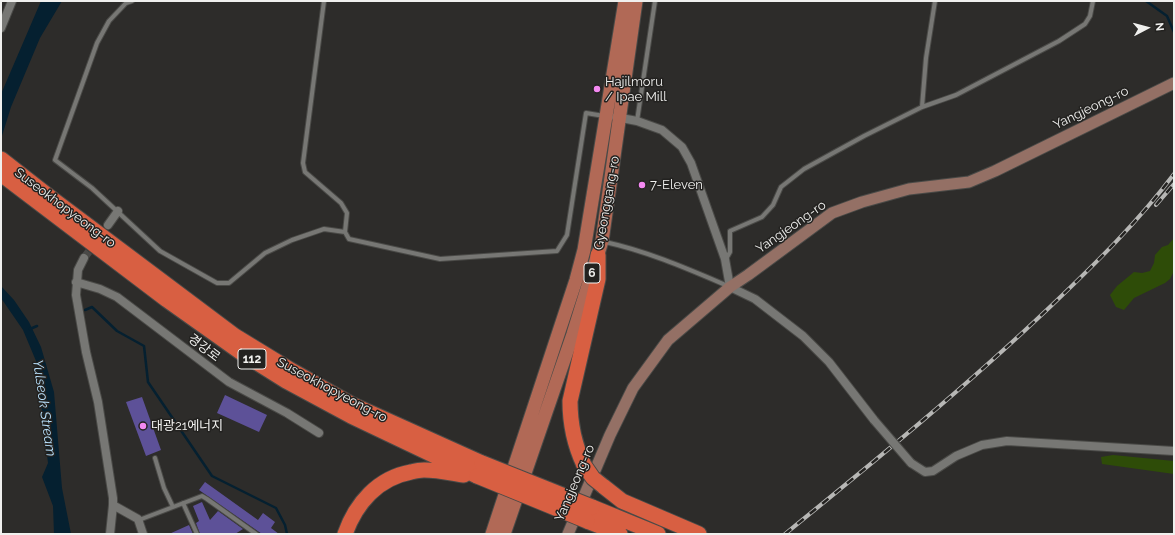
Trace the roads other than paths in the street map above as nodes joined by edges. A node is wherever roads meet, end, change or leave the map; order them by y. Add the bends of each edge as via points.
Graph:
1 (12, 1) edge
2 (132, 1) edge
3 (324, 1) edge
4 (625, 1) edge
5 (636, 1) edge
6 (654, 1) edge
7 (935, 1) edge
8 (1093, 1) edge
9 (1, 28) edge
10 (1174, 83) edge
11 (922, 108) junction
12 (606, 116) junction
13 (621, 118) junction
14 (637, 121) junction
15 (1, 159) edge
16 (1, 174) edge
17 (49, 203) junction
18 (118, 212) junction
19 (108, 225) dead end
20 (345, 232) junction
21 (600, 248) junction
22 (84, 258) tunnel mouth
23 (726, 259) junction
24 (76, 282) junction
25 (730, 287) junction
26 (319, 433) dead end
27 (1174, 451) edge
28 (155, 458) dead end
29 (480, 470) junction
30 (183, 503) junction
31 (113, 505) junction
32 (173, 507) junction
33 (590, 514) junction
34 (139, 520) junction
35 (110, 534) edge
36 (143, 534) edge
37 (197, 534) edge
38 (256, 534) edge
39 (344, 534) edge
40 (492, 534) edge
41 (504, 534) edge
42 (568, 534) edge
43 (620, 534) edge
44 (658, 534) edge
45 (699, 534) edge

1 - 9 street
2 - 18 lane via 126,3 109,21 97,43 55,160
3 - 20 lane via 303,163 305,172 341,203 346,213
4 - 12 main road, Gyeonggang-ro / 6
5 - 13 main road, Gyeonggang-ro / 6
6 - 14 lane
7 - 11 lane via 926,58
8 - 11 lane via 1090,16 1085,24 1059,41 956,95
10 - 25 main road, Yangjeong-ro via 969,182 909,189 862,202 832,214
11 - 23 lane via 804,169 781,187 773,205 762,217 730,231 730,252
12 - 13 street
12 - 20 lane via 586,113 566,235 557,251 440,259 349,239
12 - 40 main road, Gyeonggang-ro / 6 via 584,250 576,280
13 - 14 street
13 - 21 main road, Gyeonggang-ro / 6
14 - 23 street via 662,130 682,147 691,163
15 - 17 highway, Suseokhopyeong-ro / 112
16 - 17 highway, Suseokhopyeong-ro / 112
17 - 29 highway, Suseokhopyeong-ro / 112 via 167,300 286,381 351,416
18 - 19 street
18 - 20 lane via 160,250 217,283 229,283 265,253 292,240 324,229
21 - 25 lane via 616,244 671,262
21 - 41 main road, Gyeonggang-ro / 6
21 - 45 highway, bridge via 598,278 570,401 570,417 577,451 593,478 622,501
22 - 24 street
23 - 25 street
24 - 26 street, 경강로 via 117,297 228,382
24 - 31 street via 76,295 98,402
25 - 27 street, bridge via 755,299 803,336 829,362 911,463 925,472 933,471 956,456 982,445 1008,441
25 - 42 main road, Yangjeong-ro via 668,340 632,388
28 - 32 lane
29 - 33 highway, Suseokhopyeong-ro / 112, bridge
29 - 39 highway via 422,470 389,479 363,499
30 - 32 lane
30 - 37 lane
30 - 38 lane via 200,496 204,497
31 - 34 street
31 - 35 street
32 - 34 lane
33 - 43 highway, Suseokhopyeong-ro / 112
33 - 44 highway, Suseokhopyeong-ro / 112
34 - 36 street

